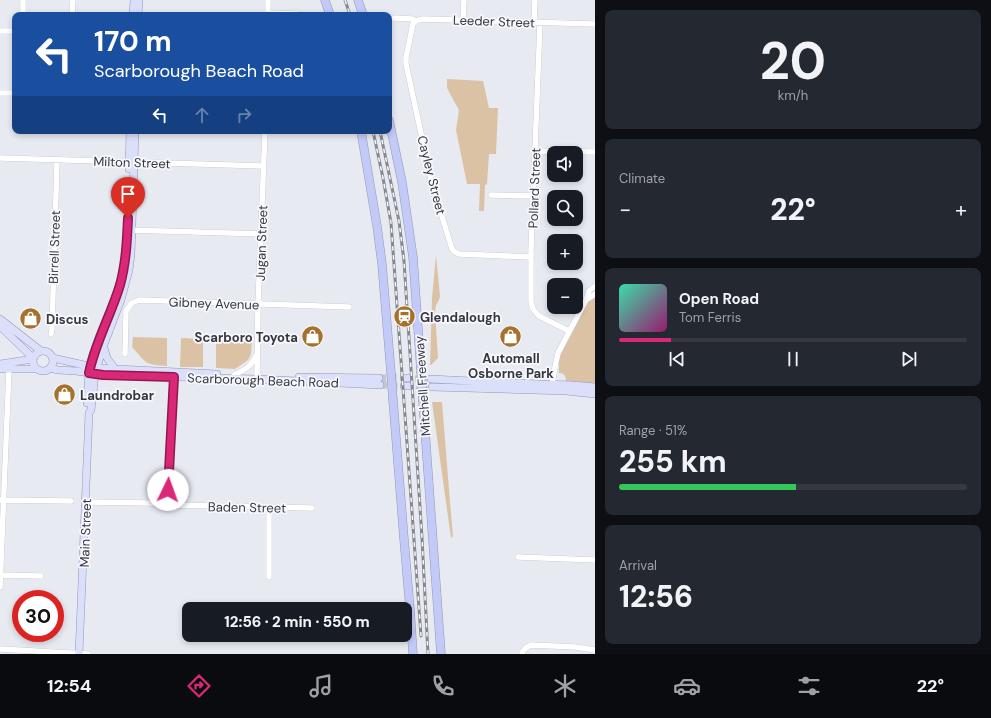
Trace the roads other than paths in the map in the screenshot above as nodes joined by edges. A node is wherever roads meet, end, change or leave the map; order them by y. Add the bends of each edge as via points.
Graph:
1 (23, 0) edge
2 (73, 0) edge
3 (134, 0) edge
4 (139, 0) edge
5 (268, 0) edge
6 (325, 0) edge
7 (358, 0) edge
8 (464, 0) edge
9 (535, 0) edge
10 (23, 12) edge
11 (72, 12) edge
12 (133, 12) edge
13 (138, 12) edge
14 (268, 12) edge
15 (329, 12) edge
16 (362, 12) edge
17 (394, 18) dead end
18 (463, 20) junction
19 (416, 22) junction
20 (537, 22) junction
21 (595, 24) edge
22 (0, 31) edge
23 (12, 31) edge
24 (0, 93) edge
25 (12, 93) edge
26 (130, 134) edge
27 (135, 134) edge
28 (265, 134) edge
29 (362, 134) edge
30 (392, 134) edge
31 (536, 151) junction
32 (595, 152) edge
33 (0, 158) edge
34 (57, 160) junction
35 (132, 162) junction
36 (264, 166) junction
37 (491, 194) dead end
38 (534, 196) junction
39 (130, 230) junction
40 (261, 234) junction
41 (531, 257) junction
42 (595, 286) edge
43 (595, 294) edge
44 (586, 300) junction
45 (258, 304) junction
46 (349, 307) dead end
47 (0, 319) edge
48 (0, 326) edge
49 (569, 331) junction
50 (51, 334) dead end
51 (104, 347) junction
52 (41, 351) junction
53 (258, 352) junction
54 (125, 354) dead end
55 (33, 358) junction
56 (53, 358) junction
57 (0, 364) edge
58 (50, 368) junction
59 (0, 369) edge
60 (9, 369) junction
61 (37, 369) junction
62 (115, 369) junction
63 (76, 371) junction
64 (93, 371) junction
65 (174, 374) junction
66 (234, 375) junction
67 (257, 377) junction
68 (431, 379) tunnel mouth
69 (380, 381) tunnel mouth
70 (88, 383) junction
71 (432, 387) tunnel mouth
72 (554, 387) junction
73 (595, 387) edge
74 (595, 394) edge
75 (89, 413) junction
76 (2, 500) edge
77 (71, 501) dead end
78 (86, 502) junction
79 (168, 505) junction
80 (269, 507) junction
81 (312, 508) dead end
82 (518, 557) dead end
83 (595, 560) edge
84 (1, 575) edge
85 (41, 576) dead end
86 (269, 577) dead end
87 (0, 587) edge
88 (0, 649) edge
89 (595, 650) edge
90 (79, 654) edge
91 (88, 654) edge
92 (413, 654) edge
93 (441, 654) edge
94 (522, 654) edge

1 - 10 street
2 - 11 street
3 - 12 main road
4 - 13 main road
5 - 14 street
6 - 15 highway
7 - 16 highway
8 - 18 street
9 - 20 street, Pollard Street
17 - 19 street, Leeder Street via 412,19
18 - 19 street, Leeder Street via 423,19
18 - 20 street, Leeder Street
19 - 41 street, Cayley Street via 412,28 406,64 432,184 452,249 459,254
20 - 21 street, Leeder Street
20 - 31 street, Pollard Street
22 - 23 street
24 - 25 street
26 - 35 main road
27 - 35 main road
28 - 36 street, Jugan Street
29 - 92 highway, bridge via 381,256
30 - 93 highway, Mitchell Freeway, bridge via 413,257
31 - 32 street
31 - 38 street, Pollard Street
33 - 34 street, Milton Street
34 - 35 street, Milton Street
34 - 50 street, Birrell Street
35 - 36 street, Milton Street
35 - 39 main road
36 - 40 street, Jugan Street
37 - 38 street
38 - 41 street, Pollard Street
39 - 40 street
39 - 51 main road via 131,255 126,286
39 - 64 main road via 121,281 96,348
40 - 45 street, Jugan Street
41 - 49 street, Pollard Street via 530,298 533,309 539,316
42 - 44 street via 589,291
43 - 44 street
44 - 49 street
45 - 46 street, Gibney Avenue
45 - 53 street, Jugan Street
45 - 54 street, Gibney Avenue via 139,300 132,303 126,311
47 - 52 main road
48 - 55 main road
49 - 72 street via 556,360 552,379
51 - 62 main road via 107,358
51 - 64 main road
52 - 55 main road
52 - 56 main road via 48,352
53 - 66 street via 249,367
53 - 67 street, Jugan Street
55 - 57 main road
55 - 61 main road
56 - 58 main road
56 - 64 main road, Scarborough Beach Road
58 - 61 main road via 44,371
58 - 63 main road, Scarborough Beach Road
59 - 60 main road
60 - 61 main road
60 - 76 street
62 - 64 main road, Scarborough Beach Road
62 - 65 main road, Scarborough Beach Road
63 - 64 main road, Scarborough Beach Road
63 - 70 main road
64 - 65 main road, Scarborough Beach Road
64 - 70 main road, Main Street
64 - 75 main road, Main Street
65 - 66 main road, Scarborough Beach Road
65 - 67 main road, Scarborough Beach Road
65 - 79 street
66 - 67 main road, Scarborough Beach Road
67 - 69 main road, Scarborough Beach Road
68 - 72 main road
70 - 75 main road, Main Street
71 - 72 main road
72 - 73 main road
72 - 74 main road
75 - 78 main road, Main Street
76 - 77 street
76 - 84 street
78 - 79 street, Baden Street
78 - 90 main road, Main Street
79 - 80 street, Baden Street
80 - 81 street, Baden Street
80 - 86 street
82 - 83 street
84 - 85 street
84 - 87 street
88 - 90 street
89 - 94 street via 528,646
90 - 91 street

